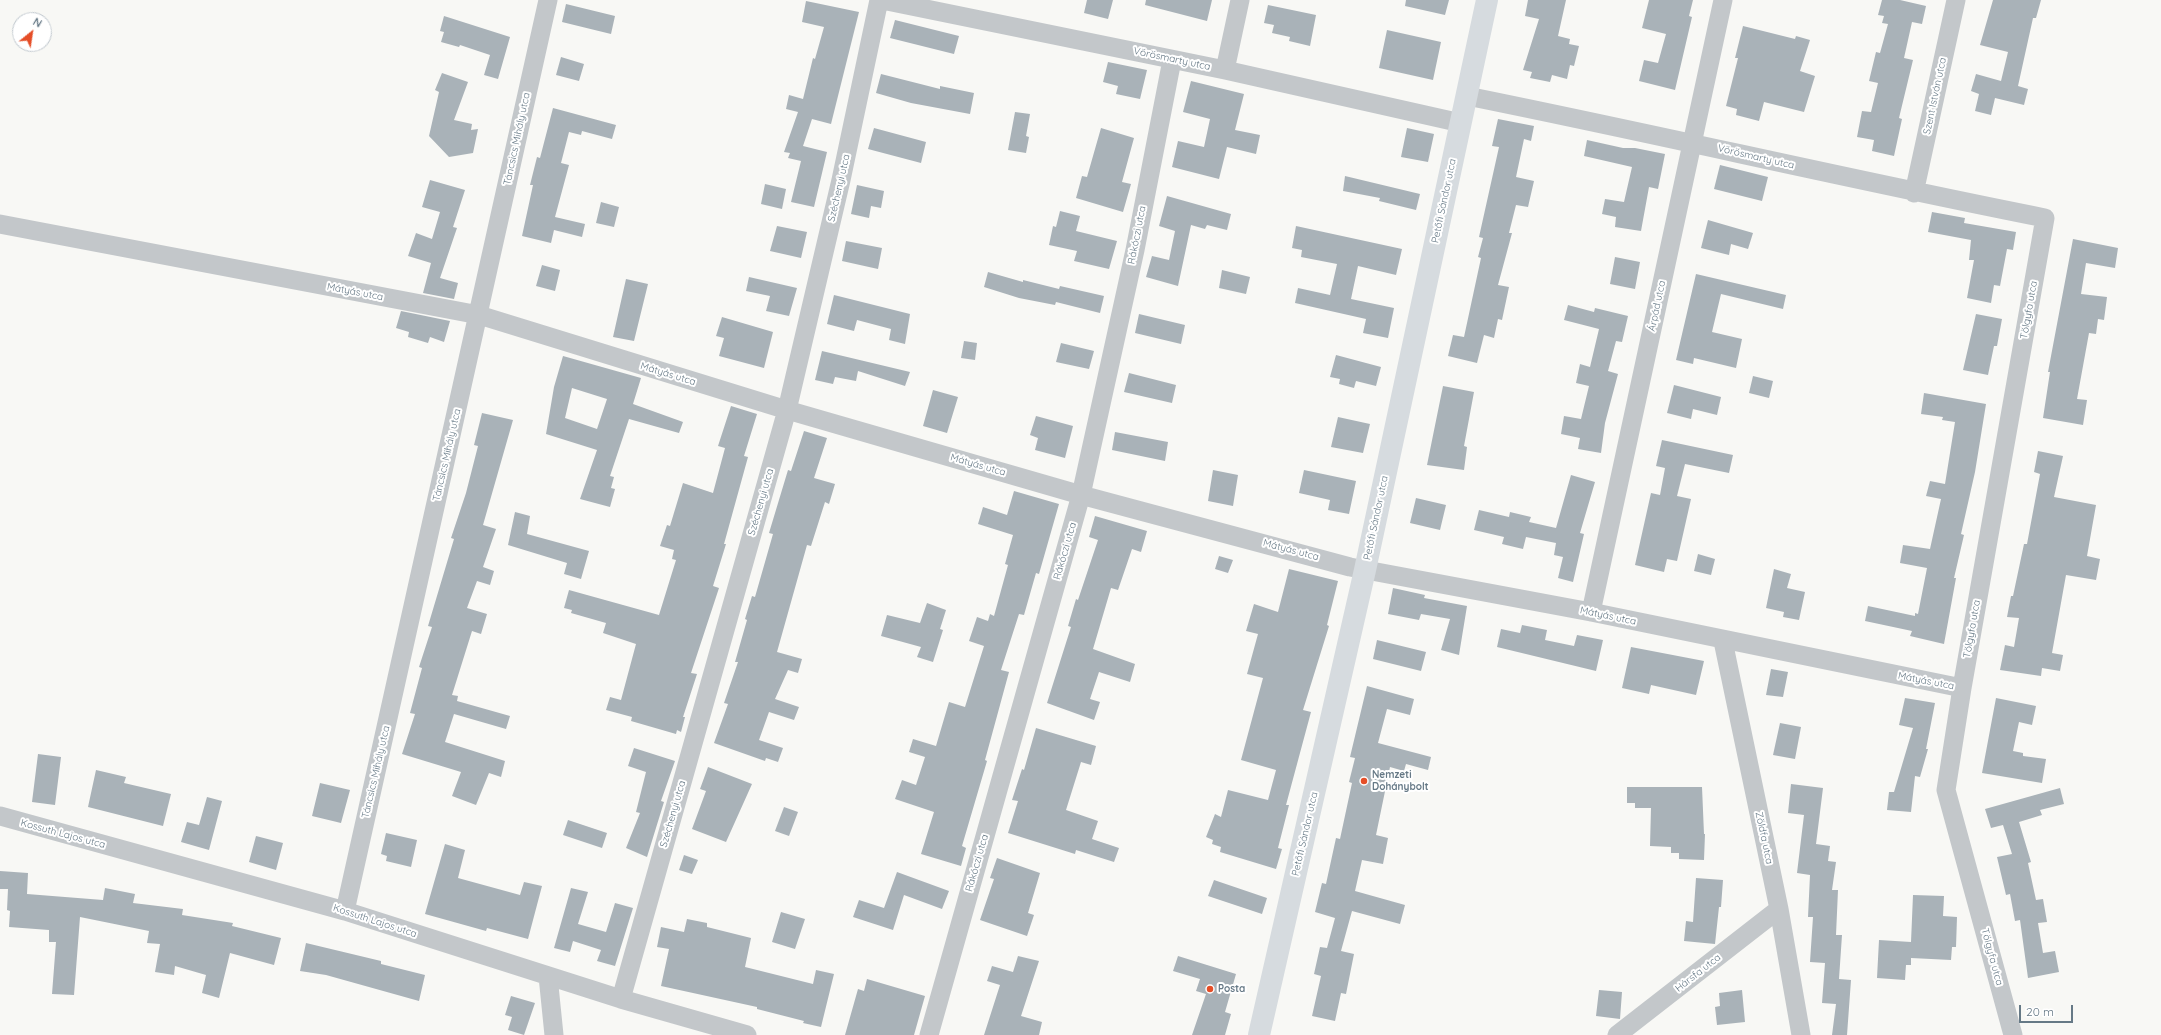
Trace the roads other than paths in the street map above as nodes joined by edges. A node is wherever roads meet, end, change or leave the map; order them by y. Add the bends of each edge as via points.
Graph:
1 (548, 0) edge
2 (880, 0) edge
3 (1240, 0) edge
4 (1487, 0) edge
5 (1723, 0) edge
6 (1956, 0) edge
7 (1172, 60) junction
8 (1225, 70) junction
9 (1467, 96) junction
10 (1461, 123) junction
11 (1693, 143) junction
12 (1914, 192) junction
13 (2045, 218) joint
14 (0, 224) edge
15 (479, 315) junction
16 (787, 410) junction
17 (1081, 495) junction
18 (1365, 570) junction
19 (1591, 612) junction
20 (1723, 641) junction
21 (1962, 688) junction
22 (0, 816) edge
23 (1779, 909) junction
24 (345, 910) junction
25 (548, 976) junction
26 (620, 999) junction
27 (554, 1035) edge
28 (747, 1035) edge
29 (929, 1035) edge
30 (1258, 1035) edge
31 (1616, 1035) edge
32 (1801, 1035) edge
33 (2013, 1035) edge

1 - 15 street, Táncsics Mihály utca
2 - 7 street, Vörösmarty utca
2 - 16 street, Széchenyi utca
3 - 8 street
4 - 9 main road, Petőfi Sándor utca
5 - 11 street, Árpád utca
6 - 12 street, Szent István utca
7 - 8 street, Vörösmarty utca
7 - 17 street, Rákóczi utca via 1135,250
8 - 10 street, Vörösmarty utca
9 - 10 main road, Petőfi Sándor utca
9 - 11 street, Vörösmarty utca
10 - 18 main road, Petőfi Sándor utca
11 - 12 street, Vörösmarty utca
11 - 19 street, Árpád utca
12 - 13 street, Vörösmarty utca
13 - 21 street, Tölgyfa utca
14 - 15 street, Mátyás utca
15 - 16 street, Mátyás utca
15 - 24 street, Táncsics Mihály utca
16 - 17 street, Mátyás utca
16 - 26 street, Széchenyi utca
17 - 18 street, Mátyás utca
17 - 29 street, Rákóczi utca
18 - 19 street, Mátyás utca
18 - 30 main road, Petőfi Sándor utca
19 - 20 street, Mátyás utca
20 - 21 street, Mátyás utca
20 - 23 street, Zöldfa utca
21 - 33 street, Tölgyfa utca via 1946,790
22 - 24 street, Kossuth Lajos utca
23 - 31 street, Hársfa utca
23 - 32 street, Zöldfa utca
24 - 25 street, Kossuth Lajos utca
25 - 26 street, Kossuth Lajos utca
25 - 27 street
26 - 28 street, Kossuth Lajos utca

